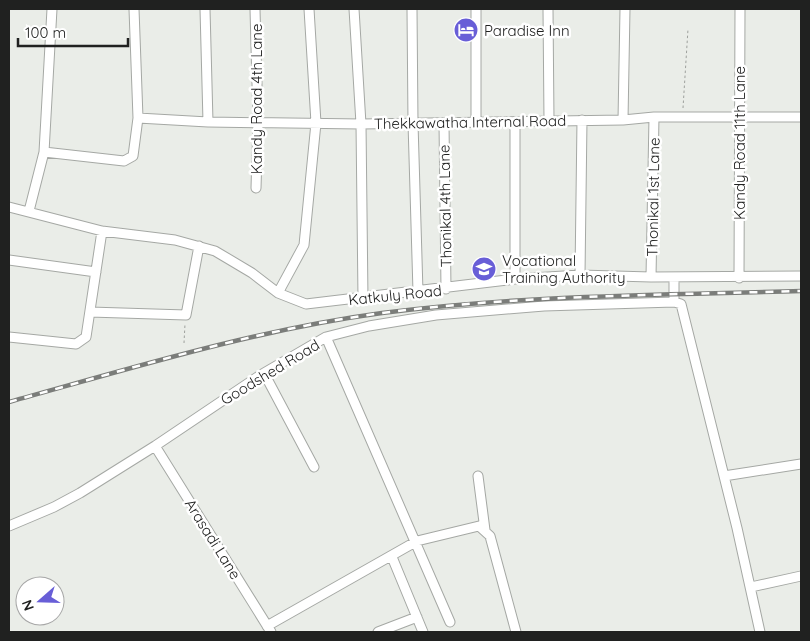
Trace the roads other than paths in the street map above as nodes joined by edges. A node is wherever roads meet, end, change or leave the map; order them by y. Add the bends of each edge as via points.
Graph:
1 (52, 9) edge
2 (134, 9) edge
3 (205, 9) edge
4 (256, 9) edge
5 (309, 9) edge
6 (354, 9) edge
7 (412, 9) edge
8 (476, 9) edge
9 (548, 9) edge
10 (625, 9) edge
11 (740, 9) edge
12 (654, 117) junction
13 (801, 117) edge
14 (138, 118) junction
15 (739, 119) junction
16 (549, 120) junction
17 (582, 120) junction
18 (623, 120) junction
19 (208, 122) junction
20 (258, 122) junction
21 (476, 122) junction
22 (515, 122) junction
23 (316, 123) junction
24 (413, 123) junction
25 (444, 123) junction
26 (361, 124) junction
27 (44, 152) junction
28 (256, 188) dead end
29 (9, 207) edge
30 (29, 211) junction
31 (102, 231) junction
32 (199, 246) junction
33 (9, 260) edge
34 (96, 272) junction
35 (580, 274) junction
36 (801, 276) edge
37 (651, 277) junction
38 (674, 277) junction
39 (739, 278) junction
40 (515, 280) junction
41 (446, 289) junction
42 (418, 292) junction
43 (278, 293) junction
44 (363, 299) junction
45 (678, 303) junction
46 (90, 312) junction
47 (9, 337) edge
48 (326, 337) junction
49 (264, 373) junction
50 (155, 446) junction
51 (801, 464) edge
52 (314, 467) dead end
53 (478, 476) dead end
54 (724, 476) junction
55 (9, 526) edge
56 (485, 530) junction
57 (417, 542) junction
58 (392, 556) junction
59 (801, 576) edge
60 (751, 587) junction
61 (417, 617) junction
62 (450, 622) dead end
63 (269, 629) edge
64 (378, 632) edge
65 (423, 632) edge
66 (516, 632) edge
67 (760, 632) edge

1 - 27 street
2 - 14 street
3 - 19 street
4 - 20 street, Kandy Road 4th Lane
5 - 23 street
6 - 26 street
7 - 24 street
8 - 21 street
9 - 16 street
10 - 18 street
11 - 15 street, Kandy Road 11th Lane
12 - 15 street, Thekkawatha Internal Road
12 - 18 street, Thekkawatha Internal Road
12 - 37 street, Thonikal 1st Lane
13 - 15 street, Thekkawatha Internal Road
14 - 19 street, Thekkawatha Internal Road
14 - 27 street via 134,156 130,160
15 - 39 street, Kandy Road 11th Lane
16 - 17 street, Thekkawatha Internal Road
16 - 22 street, Thekkawatha Internal Road
17 - 18 street, Thekkawatha Internal Road
17 - 35 street
19 - 20 street, Thekkawatha Internal Road
20 - 23 street, Thekkawatha Internal Road
20 - 28 street, Kandy Road 4th Lane
21 - 22 street, Thekkawatha Internal Road
21 - 25 street, Thekkawatha Internal Road
22 - 40 street
23 - 26 street, Thekkawatha Internal Road
23 - 43 street via 304,246
24 - 25 street, Thekkawatha Internal Road
24 - 26 street, Thekkawatha Internal Road
24 - 42 street
25 - 41 street, Thonikal 4th Lane
26 - 44 street
27 - 30 street
29 - 30 street, Katkuly Road
30 - 31 street, Katkuly Road
31 - 32 street, Katkuly Road
31 - 34 street
32 - 43 street, Katkuly Road via 215,251 252,273
32 - 46 street via 186,315
33 - 34 street
34 - 46 street
35 - 37 street, Katkuly Road
35 - 40 street, Katkuly Road
36 - 39 street, Katkuly Road
37 - 38 street, Katkuly Road
38 - 39 street, Katkuly Road
38 - 45 street
40 - 41 street, Katkuly Road
41 - 42 street, Katkuly Road
42 - 44 street, Katkuly Road
43 - 44 street, Katkuly Road via 306,304
45 - 48 street, Goodshed Road via 544,306 436,315
45 - 54 street
46 - 47 street via 86,337 76,344
48 - 49 street, Goodshed Road
48 - 57 street
49 - 50 street, Goodshed Road
49 - 52 street
50 - 55 street, Goodshed Road via 54,507
50 - 63 street, Arasadi Lane
51 - 54 street
53 - 56 street
54 - 60 street
56 - 57 street via 479,526
56 - 66 street via 490,536
57 - 58 street
57 - 62 street
58 - 61 street
58 - 63 street
59 - 60 street
60 - 67 street
61 - 64 street
61 - 65 street

